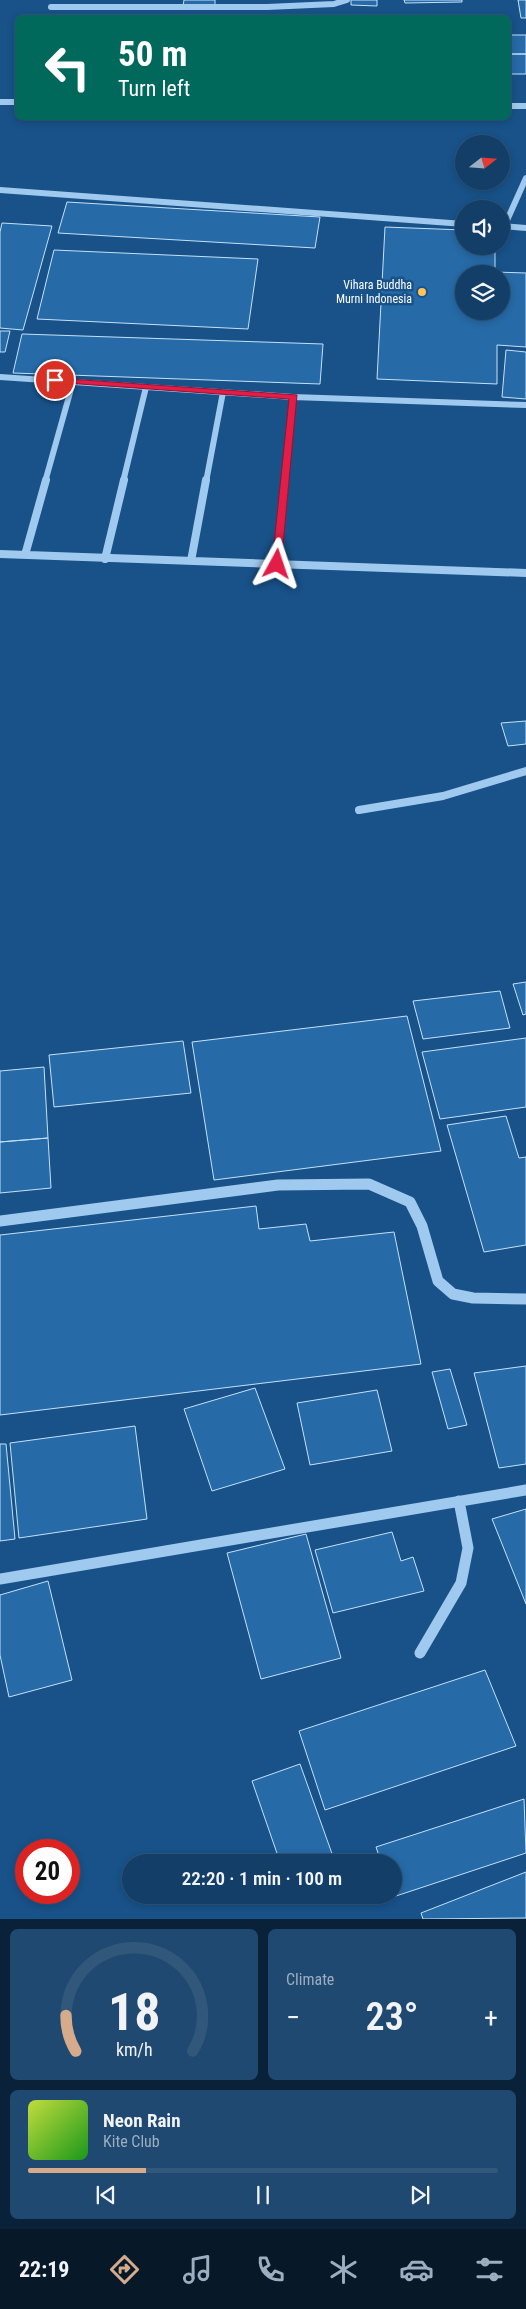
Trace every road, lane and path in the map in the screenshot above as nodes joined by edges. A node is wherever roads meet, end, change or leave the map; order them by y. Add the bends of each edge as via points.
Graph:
1 (347, 0) edge
2 (51, 7) dead end
3 (0, 102) edge
4 (15, 102) edge
5 (511, 106) edge
6 (526, 106) edge
7 (526, 178) edge
8 (0, 190) edge
9 (510, 210) edge
10 (455, 223) edge
11 (510, 227) edge
12 (526, 228) edge
13 (1, 379) edge
14 (73, 382) junction
15 (146, 387) junction
16 (223, 392) junction
17 (294, 397) junction
18 (526, 405) edge
19 (0, 554) edge
20 (25, 555) junction
21 (105, 559) junction
22 (191, 561) junction
23 (277, 564) junction
24 (526, 573) edge
25 (526, 771) edge
26 (359, 810) dead end
27 (0, 1221) edge
28 (526, 1299) edge
29 (526, 1490) edge
30 (458, 1501) junction
31 (0, 1579) edge
32 (420, 1653) dead end

1 - 2 street via 334,4 267,7
3 - 4 street
5 - 6 street
7 - 9 street
8 - 10 street
11 - 12 street
13 - 14 street
14 - 15 street
14 - 20 street
15 - 16 street
15 - 21 street
16 - 17 street
16 - 22 street
17 - 18 street
17 - 23 street
19 - 20 street
20 - 21 street
21 - 22 street
22 - 23 street
23 - 24 street
25 - 26 street via 442,796
27 - 28 street via 278,1185 369,1184 410,1202 422,1226 438,1281 453,1294 473,1298
29 - 30 street
30 - 31 street
30 - 32 street via 468,1548 461,1583

